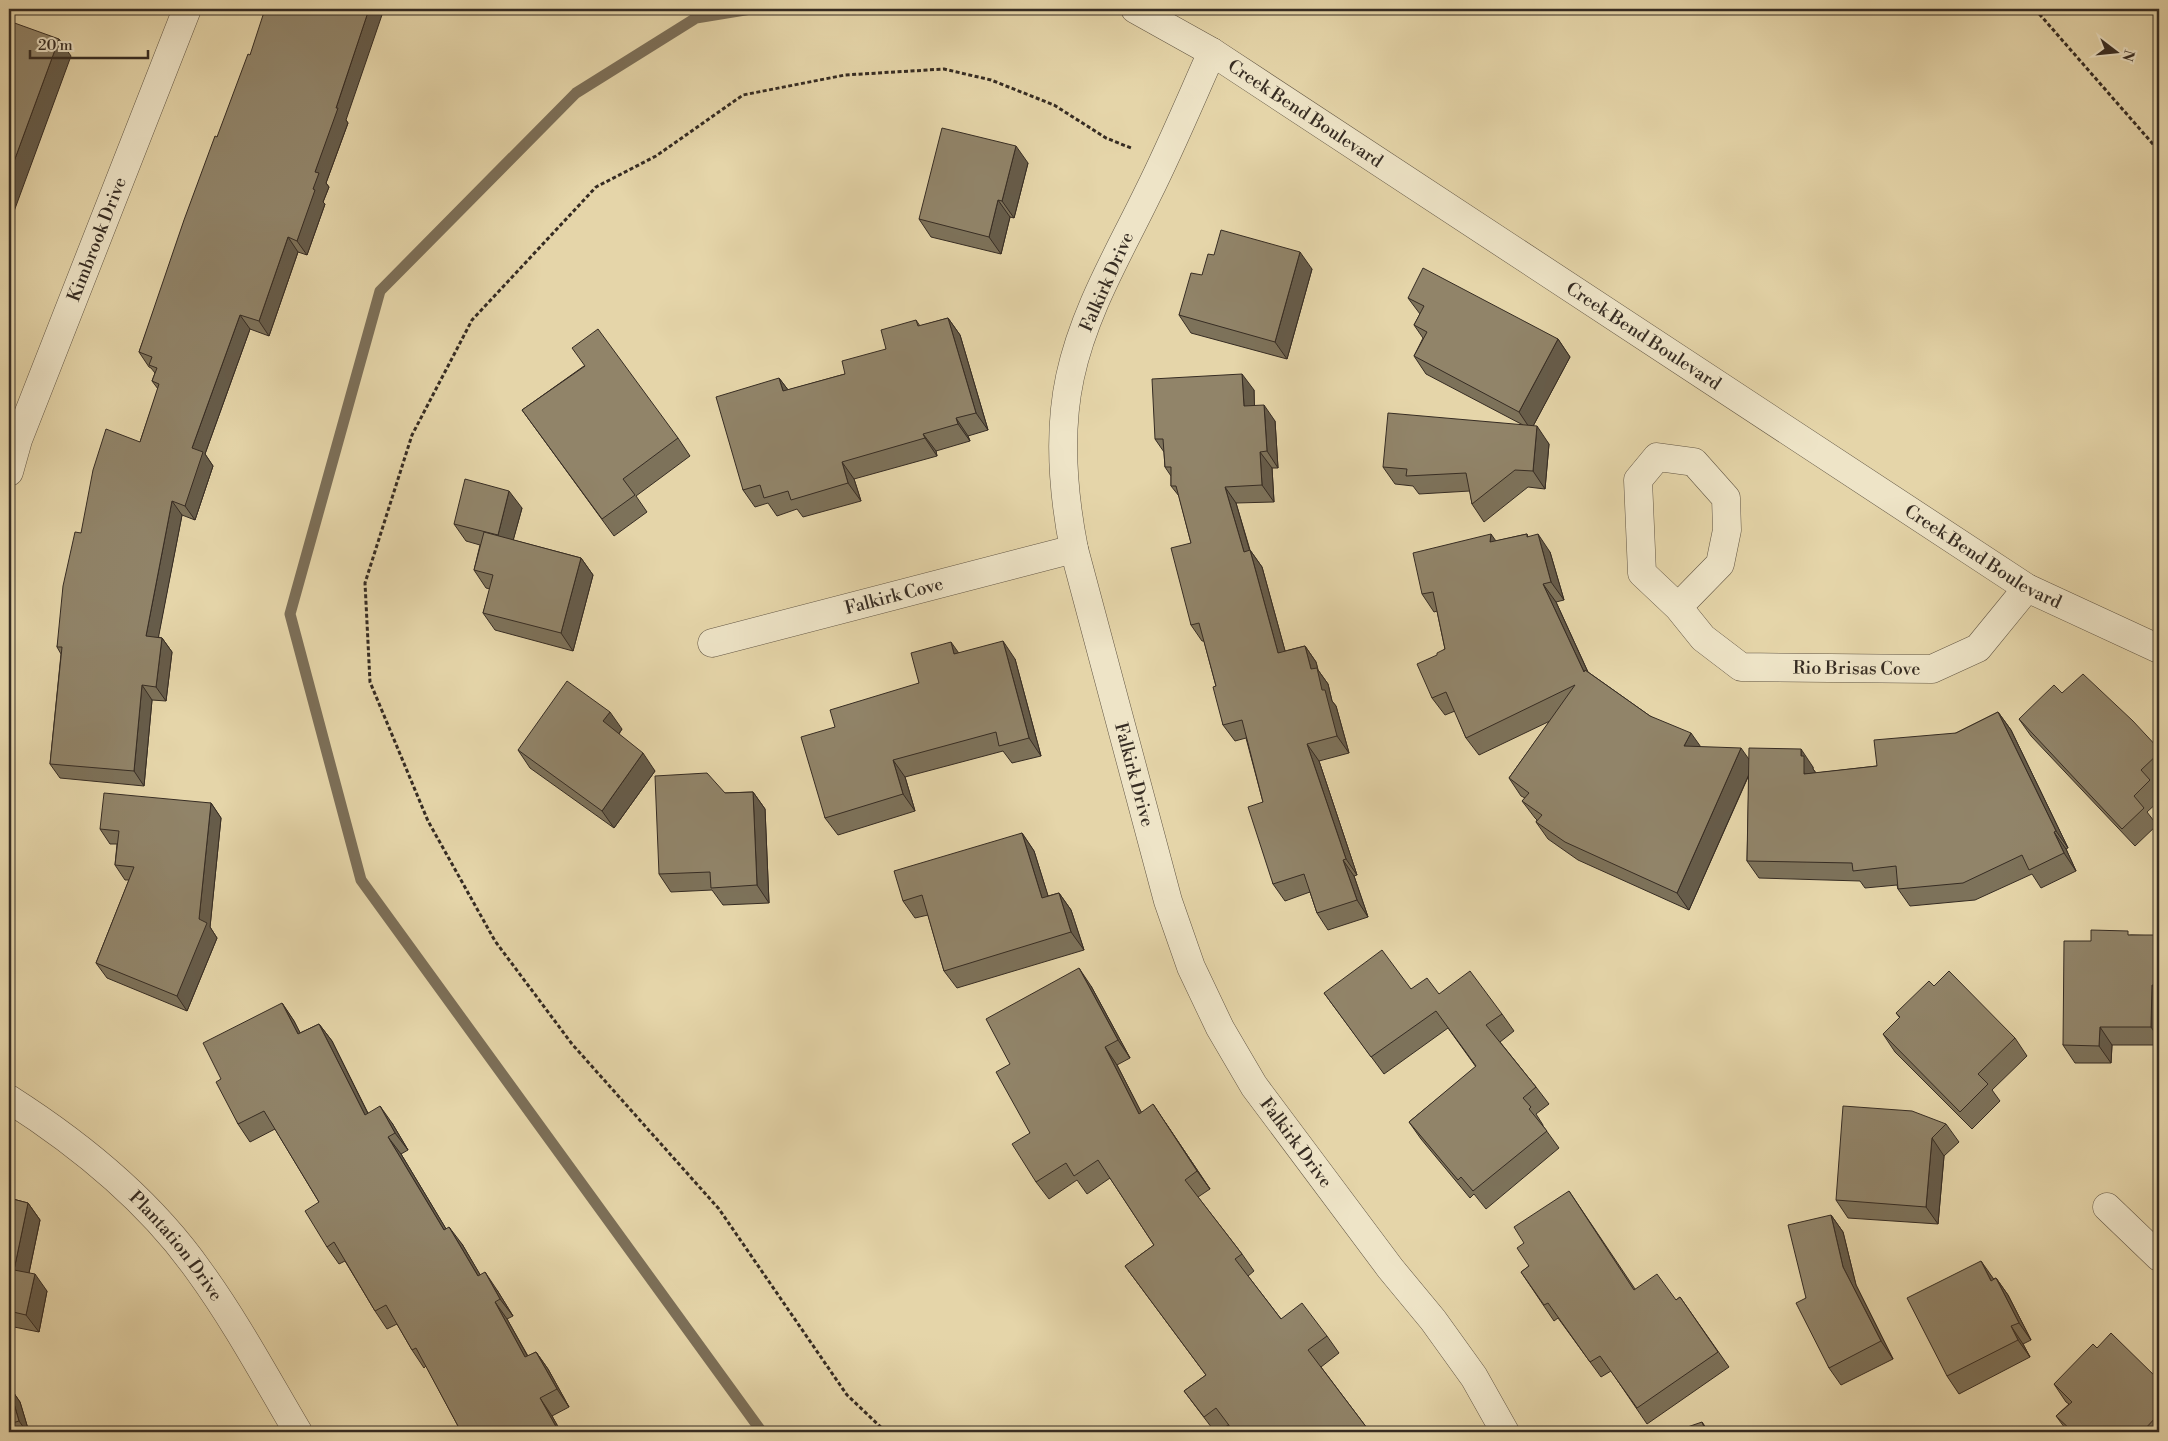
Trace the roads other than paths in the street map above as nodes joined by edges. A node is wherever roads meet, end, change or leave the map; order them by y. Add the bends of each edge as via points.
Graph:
1 (187, 9) edge
2 (1135, 9) edge
3 (1212, 52) junction
4 (9, 472) edge
5 (1074, 549) junction
6 (2028, 588) junction
7 (1678, 607) junction
8 (712, 643) dead end
9 (2159, 649) edge
10 (9, 1099) edge
11 (2107, 1207) dead end
12 (2159, 1257) edge
13 (298, 1432) edge
14 (1505, 1432) edge

1 - 4 street, Kimbrook Drive via 18,440
2 - 3 street, Creek Bend Boulevard
3 - 5 street, Falkirk Drive via 1164,162 1089,313 1070,377 1063,442 1066,509
3 - 6 street, Creek Bend Boulevard
5 - 8 street, Falkirk Cove
5 - 14 street, Falkirk Drive via 1168,901 1191,966 1220,1028 1254,1086 1474,1377
6 - 7 street, Rio Brisas Cove via 1978,648 1932,668 1741,667 1703,638
6 - 9 street, Creek Bend Boulevard
7 - 7 street, Rio Brisas Cove via 1642,572 1638,480 1657,457 1694,462 1726,498 1727,530 1720,564
10 - 13 street, Plantation Drive via 106,1169 155,1217 198,1270 237,1327
11 - 12 street

